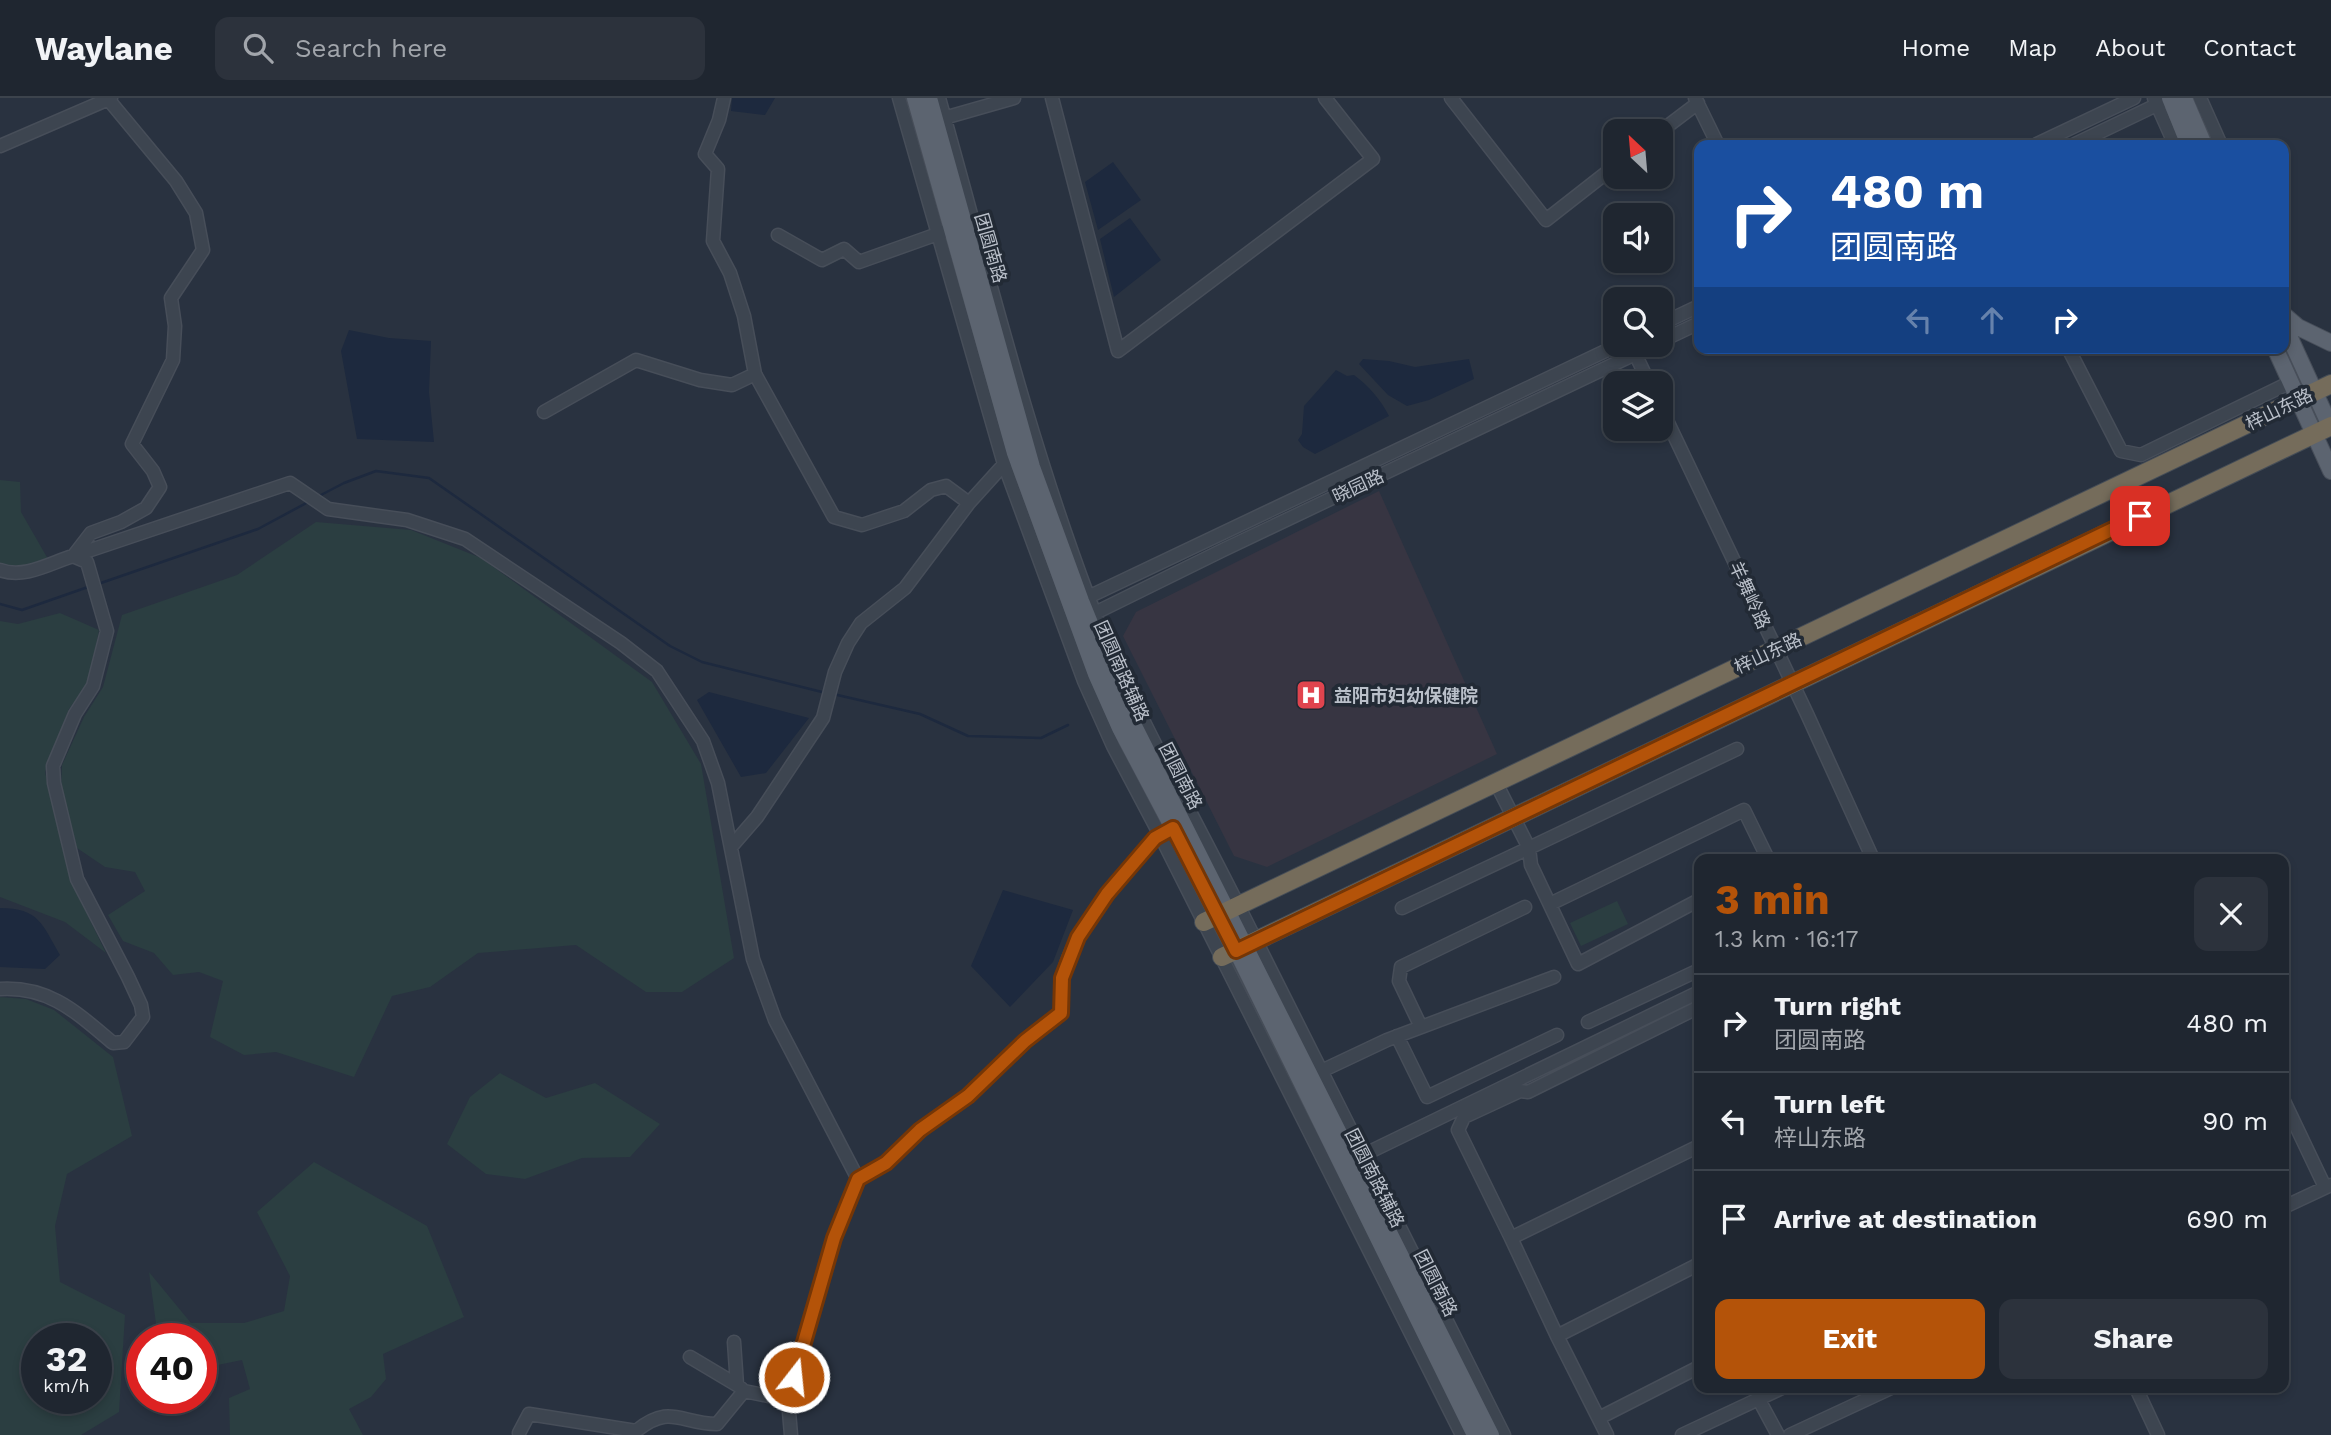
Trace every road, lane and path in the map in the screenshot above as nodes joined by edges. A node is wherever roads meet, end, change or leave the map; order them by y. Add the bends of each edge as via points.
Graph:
1 (724, 98) edge
2 (900, 98) edge
3 (915, 98) edge
4 (929, 98) edge
5 (939, 98) edge
6 (1014, 98) edge
7 (1052, 98) edge
8 (1325, 98) edge
9 (1451, 98) edge
10 (2134, 98) edge
11 (2184, 98) edge
12 (2200, 98) edge
13 (110, 99) edge
14 (1697, 100) edge
15 (2164, 100) edge
16 (940, 119) junction
17 (1673, 121) edge
18 (1716, 140) edge
19 (2046, 140) edge
20 (2083, 140) edge
21 (2174, 140) edge
22 (2186, 140) edge
23 (2202, 140) edge
24 (2219, 140) edge
25 (0, 146) edge
26 (1603, 175) edge
27 (945, 231) junction
28 (778, 235) dead end
29 (1694, 308) edge
30 (1673, 318) edge
31 (2289, 319) edge
32 (1694, 325) edge
33 (1673, 335) edge
34 (2289, 341) edge
35 (2331, 343) edge
36 (1603, 352) edge
37 (2071, 354) edge
38 (2279, 354) edge
39 (1617, 357) edge
40 (755, 374) junction
41 (2291, 382) junction
42 (2331, 384) edge
43 (2307, 396) junction
44 (544, 412) dead end
45 (2327, 428) edge
46 (1673, 433) edge
47 (1010, 458) junction
48 (2331, 471) edge
49 (969, 503) junction
50 (73, 556) junction
51 (0, 570) edge
52 (1077, 612) junction
53 (1776, 649) junction
54 (1792, 684) junction
55 (1130, 695) junction
56 (1133, 724) junction
57 (1737, 749) dead end
58 (1496, 783) junction
59 (1514, 817) junction
60 (1167, 832) junction
61 (731, 847) junction
62 (1529, 848) junction
63 (1766, 854) edge
64 (1871, 854) edge
65 (1694, 903) edge
66 (1550, 904) junction
67 (1525, 907) dead end
68 (1402, 908) dead end
69 (1222, 913) junction
70 (1240, 949) junction
71 (1694, 972) edge
72 (1554, 976) dead end
73 (0, 989) edge
74 (1694, 994) edge
75 (1694, 1009) edge
76 (1588, 1022) dead end
77 (1421, 1027) junction
78 (1557, 1035) dead end
79 (1397, 1036) junction
80 (1316, 1073) junction
81 (2289, 1111) edge
82 (1694, 1148) edge
83 (1358, 1158) junction
84 (858, 1179) junction
85 (2328, 1186) edge
86 (2289, 1205) edge
87 (1511, 1238) junction
88 (1694, 1267) edge
89 (1557, 1336) junction
90 (734, 1342) dead end
91 (690, 1357) dead end
92 (1694, 1370) edge
93 (741, 1388) junction
94 (1770, 1393) edge
95 (1880, 1393) edge
96 (2138, 1393) edge
97 (1758, 1398) junction
98 (788, 1400) junction
99 (1599, 1418) junction
100 (519, 1433) dead end
101 (636, 1433) edge
102 (791, 1435) edge
103 (1462, 1435) edge
104 (1475, 1435) edge
105 (1491, 1435) edge
106 (1504, 1435) edge
107 (1607, 1435) edge
108 (1682, 1435) edge
109 (1778, 1435) edge
110 (1790, 1435) edge
111 (2158, 1435) edge

1 - 40 street via 705,154 718,169 713,242 730,273
2 - 27 street
3 - 27 main road, 团圆南路
4 - 16 main road, 团圆南路
5 - 16 street
6 - 16 street
7 - 8 street via 1118,351 1373,159
9 - 26 street via 1546,220
10 - 19 street
11 - 23 main road
12 - 24 street
13 - 25 street
13 - 50 street via 196,213 203,250 171,298 173,360 132,444 160,487 146,508 91,533
14 - 17 street
14 - 18 street
15 - 20 street
15 - 21 street
15 - 22 main road
16 - 52 main road, 团圆南路 via 1032,467
27 - 28 street via 859,262 844,249 822,260
27 - 47 main road, 团圆南路
29 - 30 street
31 - 35 main road
32 - 33 street
34 - 43 main road
36 - 52 street, 晓园路
37 - 41 street via 2121,451 2141,455
38 - 41 main road
39 - 52 street, 晓园路 via 1223,550
40 - 44 street via 732,385 700,380 636,359
40 - 49 street via 834,517 862,525 904,511 931,490 946,485
41 - 43 main road
42 - 43 highway, 梓山东路
43 - 45 main road
43 - 53 highway, 梓山东路
45 - 48 main road
45 - 54 highway, 梓山东路
46 - 53 street, 羊舞岭路
47 - 49 street
47 - 52 main road, 团圆南路
49 - 61 street via 905,588 861,624 835,672 823,718 757,817
50 - 51 street via 32,571 10,574
50 - 61 street via 290,483 328,509 407,520 466,539 657,671 702,741 718,783
50 - 73 street via 87,562 107,631 93,685 53,766 54,783 77,879 141,1004 143,1017 124,1042 113,1043 69,1007 44,994
52 - 55 street, 团圆南路辅路
52 - 56 main road, 团圆南路
52 - 60 main road, 团圆南路 via 1120,728
53 - 54 street, 羊舞岭路
53 - 58 highway, 梓山东路
54 - 59 highway, 梓山东路
54 - 64 street, 羊舞岭路
55 - 56 main road
55 - 69 street, 团圆南路辅路
56 - 69 main road, 团圆南路
57 - 62 street
58 - 59 street
58 - 69 highway, 梓山东路
59 - 62 street
59 - 70 highway, 梓山东路
60 - 69 main road, 团圆南路
60 - 84 street via 1155,838 1107,894 1078,937 1062,978 1061,1013 968,1096 920,1130 886,1163
61 - 84 street via 753,959 775,1020
62 - 66 street via 1531,865
62 - 68 street
63 - 66 street via 1744,810
65 - 66 street via 1578,964
67 - 77 street via 1401,967 1399,981
69 - 70 main road, 团圆南路
69 - 70 street, 团圆南路辅路
70 - 80 main road, 团圆南路
70 - 103 street, 团圆南路辅路
70 - 104 main road, 团圆南路
71 - 76 street
72 - 77 street
74 - 83 street
75 - 87 street via 1528,1092 1520,1091 1464,1117 1458,1130
77 - 79 street
78 - 79 street via 1427,1097
79 - 80 street
80 - 83 main road, 团圆南路
81 - 85 street
82 - 87 street
83 - 105 main road, 团圆南路
83 - 106 street, 团圆南路辅路
84 - 98 street via 834,1238
85 - 86 street
87 - 89 street
88 - 89 street
89 - 99 street
90 - 93 street
91 - 93 street
92 - 99 street
93 - 98 street
93 - 101 street via 717,1424 672,1416 650,1420
94 - 97 street
95 - 110 street
96 - 111 street
97 - 108 street
97 - 109 street
98 - 102 street
99 - 107 street
100 - 101 street via 529,1415

